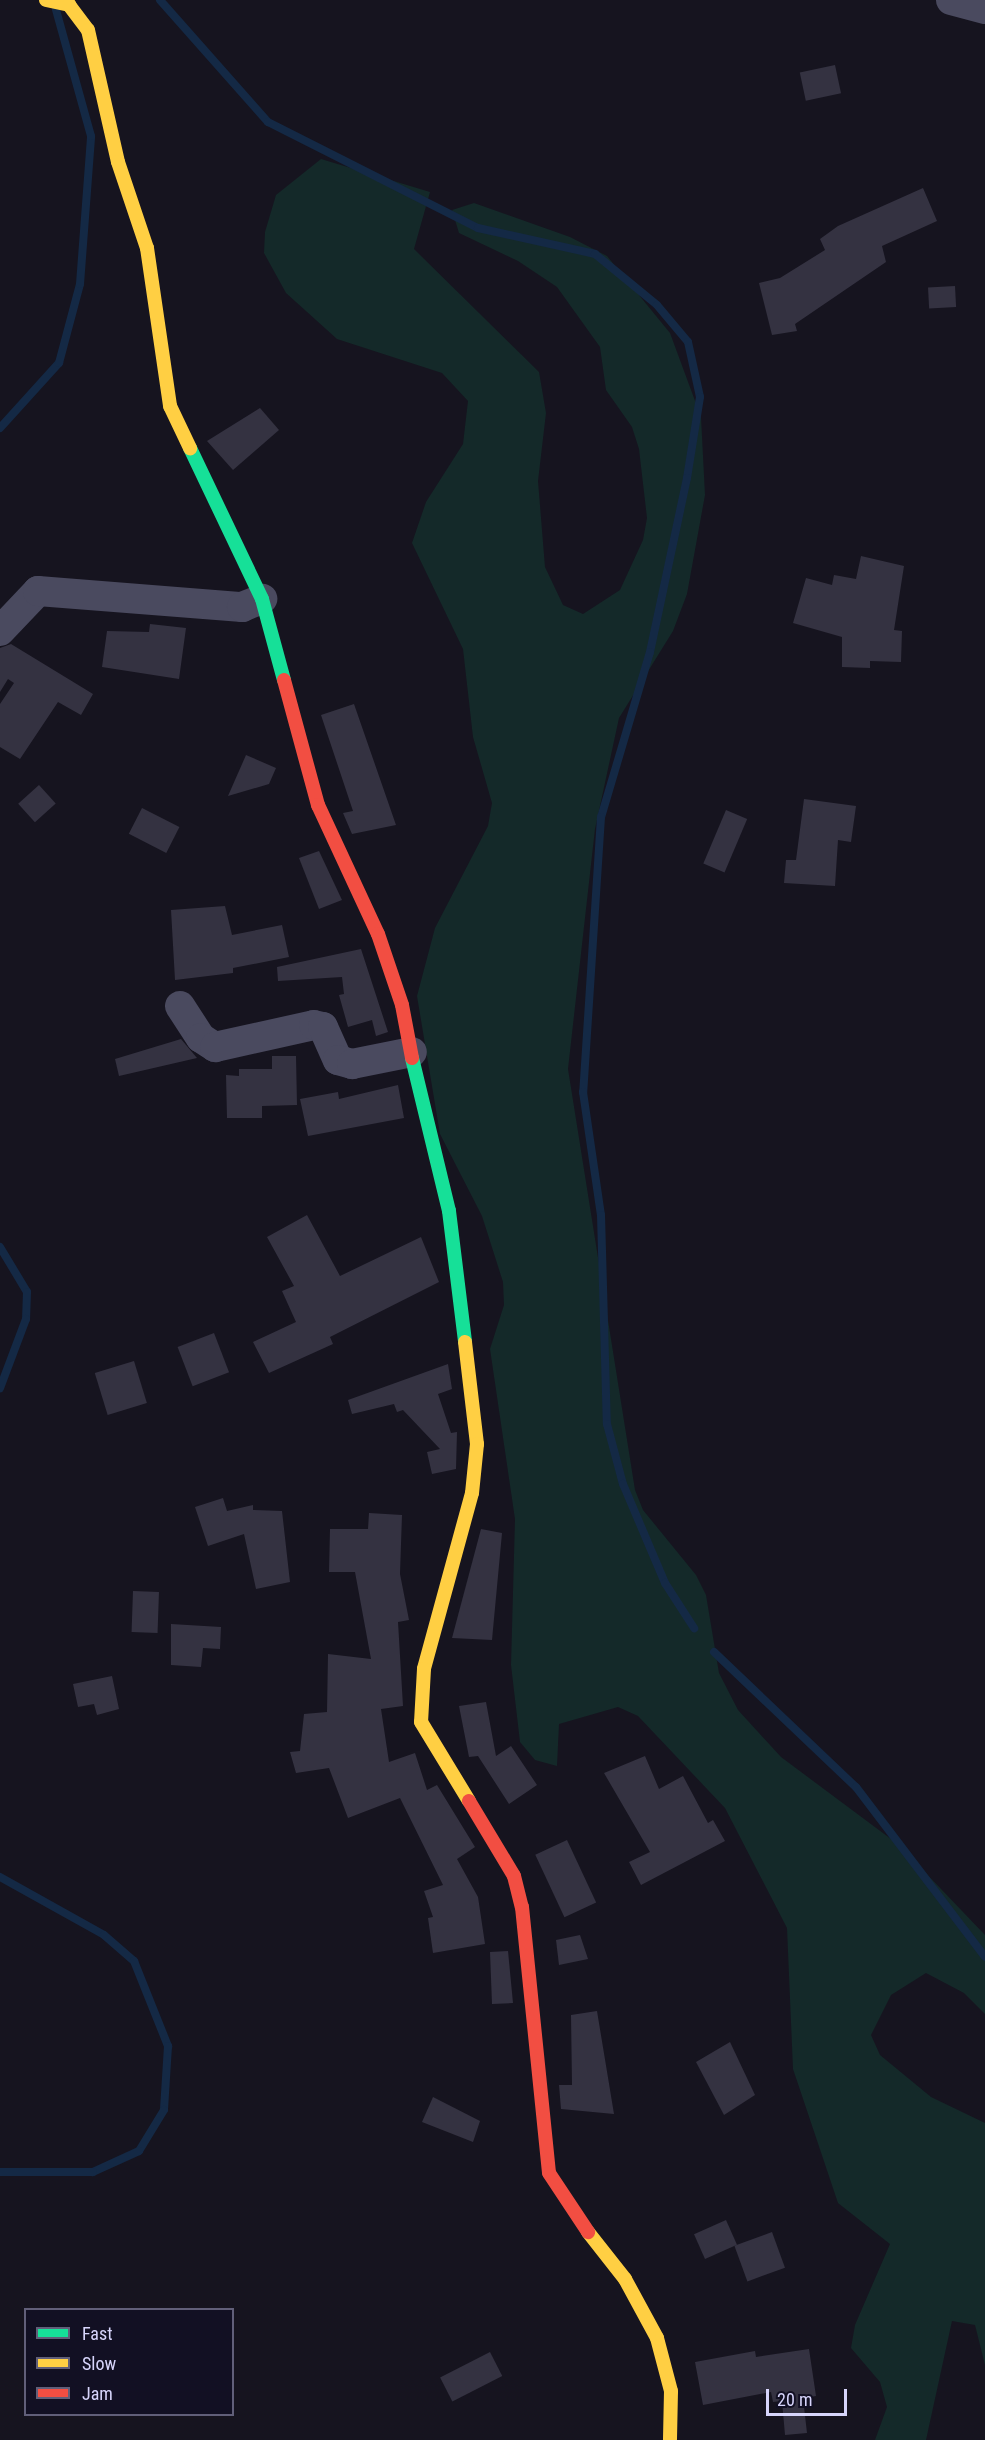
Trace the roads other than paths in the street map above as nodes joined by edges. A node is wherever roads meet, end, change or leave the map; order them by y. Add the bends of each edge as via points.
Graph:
1 (46, 0) edge
2 (951, 0) edge
3 (985, 9) edge
4 (262, 599) junction
5 (0, 631) edge
6 (180, 1006) dead end
7 (412, 1052) junction
8 (670, 2440) edge

1 - 4 street via 69,5 88,30 118,162 147,248 160,366 170,406
2 - 3 street
4 - 5 street via 242,607 38,591
4 - 7 street via 318,805 381,942
6 - 7 street via 201,1038 215,1047 314,1025 323,1027 338,1060 352,1065
7 - 8 street via 427,1137 448,1211 477,1444 472,1494 424,1669 421,1722 514,1876 522,1907 549,2174 571,2211 625,2279 657,2338 671,2391

